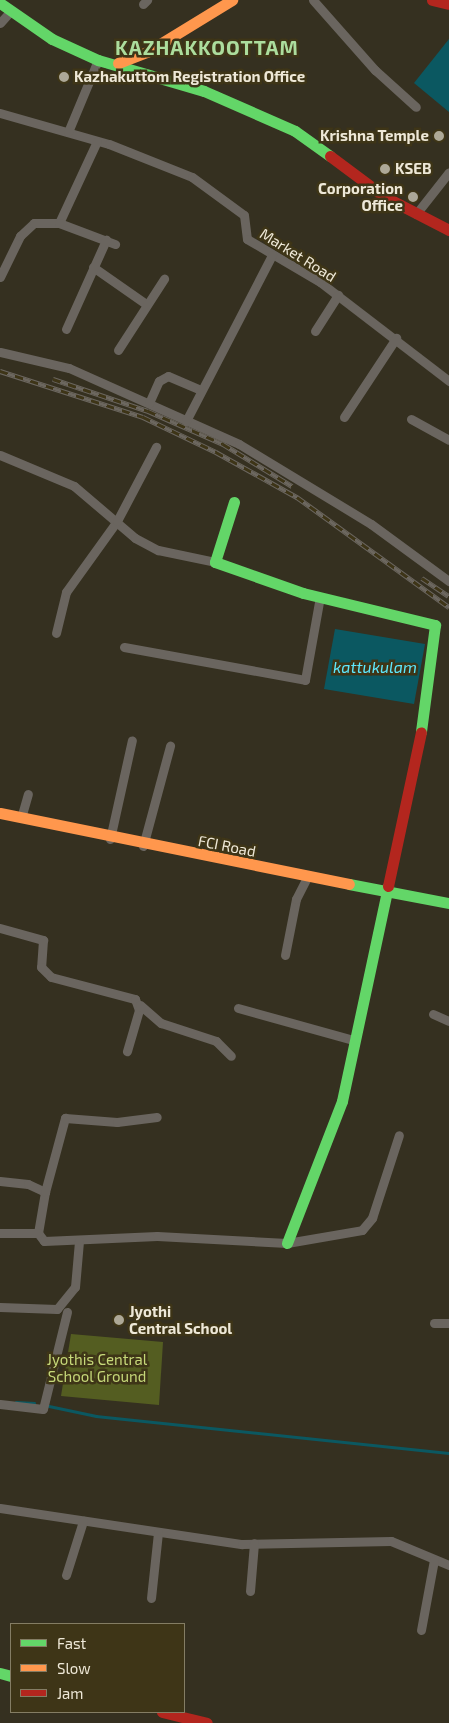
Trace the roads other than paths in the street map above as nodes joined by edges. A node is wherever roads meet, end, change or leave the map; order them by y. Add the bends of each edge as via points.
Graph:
1 (232, 0) edge
2 (313, 0) edge
3 (432, 0) edge
4 (0, 3) edge
5 (449, 4) edge
6 (9, 13) junction
7 (0, 23) edge
8 (147, 52) junction
9 (98, 60) junction
10 (118, 63) junction
11 (162, 78) junction
12 (416, 107) dead end
13 (0, 114) edge
14 (68, 132) junction
15 (97, 141) junction
16 (449, 172) edge
17 (416, 214) junction
18 (58, 223) junction
19 (449, 230) edge
20 (106, 240) junction
21 (115, 244) dead end
22 (272, 255) junction
23 (4, 257) edge
24 (93, 267) junction
25 (0, 277) edge
26 (164, 279) dead end
27 (338, 295) junction
28 (146, 304) junction
29 (66, 329) dead end
30 (315, 331) dead end
31 (396, 338) junction
32 (118, 350) dead end
33 (0, 352) edge
34 (449, 380) edge
35 (200, 389) junction
36 (149, 403) junction
37 (344, 417) dead end
38 (411, 419) dead end
39 (186, 421) junction
40 (449, 440) edge
41 (156, 447) dead end
42 (0, 455) edge
43 (234, 502) dead end
44 (116, 521) junction
45 (215, 562) junction
46 (449, 581) edge
47 (320, 596) junction
48 (56, 633) dead end
49 (124, 647) dead end
50 (132, 740) dead end
51 (170, 746) dead end
52 (28, 794) dead end
53 (0, 813) edge
54 (21, 818) junction
55 (110, 839) junction
56 (143, 846) junction
57 (307, 876) junction
58 (388, 892) junction
59 (449, 903) edge
60 (0, 928) edge
61 (285, 955) dead end
62 (140, 1005) junction
63 (238, 1008) dead end
64 (433, 1014) dead end
65 (449, 1021) edge
66 (353, 1040) junction
67 (128, 1050) dead end
68 (232, 1056) dead end
69 (157, 1117) dead end
70 (399, 1135) dead end
71 (0, 1181) edge
72 (45, 1192) junction
73 (0, 1233) edge
74 (38, 1234) junction
75 (79, 1241) junction
76 (287, 1243) junction
77 (0, 1307) edge
78 (67, 1312) dead end
79 (434, 1323) dead end
80 (449, 1323) edge
81 (0, 1404) edge
82 (0, 1508) edge
83 (83, 1521) junction
84 (158, 1532) junction
85 (254, 1543) junction
86 (434, 1560) junction
87 (449, 1565) edge
88 (66, 1575) dead end
89 (250, 1591) dead end
90 (151, 1598) dead end
91 (421, 1630) dead end
92 (166, 1713) edge
93 (207, 1723) edge

1 - 8 street
2 - 12 street via 375,70
3 - 5 street
4 - 6 street
6 - 7 street
6 - 9 street
8 - 10 street
8 - 11 street
9 - 10 street
9 - 14 street
10 - 11 street
11 - 17 street via 204,91 295,131 385,197
13 - 14 street, Market Road
14 - 15 street, Market Road
15 - 18 street
15 - 22 street, Market Road via 192,177 241,211 244,235
16 - 17 street
17 - 19 street
18 - 20 street
18 - 23 street via 30,226
20 - 21 street
20 - 24 street
22 - 27 street, Market Road
22 - 35 street
23 - 25 street
24 - 28 street
24 - 29 street
26 - 28 street
27 - 30 street
27 - 31 street, Market Road
28 - 32 street
31 - 34 street, Market Road
31 - 37 street
33 - 36 street via 69,368
35 - 36 street via 168,376 159,381
35 - 39 street
36 - 39 street
38 - 40 street
39 - 46 street via 239,444 371,524
41 - 44 street
42 - 44 street via 74,486
43 - 45 street
44 - 45 street via 135,538 158,550
44 - 48 street via 66,592
45 - 47 street
47 - 49 street via 305,680
47 - 58 street via 435,625 421,732
50 - 55 street
51 - 56 street
52 - 54 street
53 - 54 street, FCI Road
54 - 55 street, FCI Road
55 - 56 street, FCI Road
56 - 57 street, FCI Road
57 - 58 street, FCI Road
57 - 61 street via 296,900
58 - 59 street, FCI Road
58 - 66 street
60 - 62 street via 43,940 41,967 51,977 122,995
62 - 67 street
62 - 68 street via 161,1023 216,1041
63 - 66 street
64 - 65 street
66 - 76 street via 342,1100
69 - 72 street via 117,1122 65,1118
70 - 76 street via 372,1218 362,1230
71 - 72 street via 28,1184
72 - 74 street
73 - 74 street
74 - 75 street via 44,1241
75 - 76 street via 157,1236
75 - 77 street via 76,1287 57,1309
78 - 81 street via 43,1409
79 - 80 street
82 - 83 street
83 - 84 street
83 - 88 street
84 - 85 street
84 - 90 street
85 - 86 street via 391,1541
85 - 89 street
86 - 87 street
86 - 91 street
92 - 93 street

